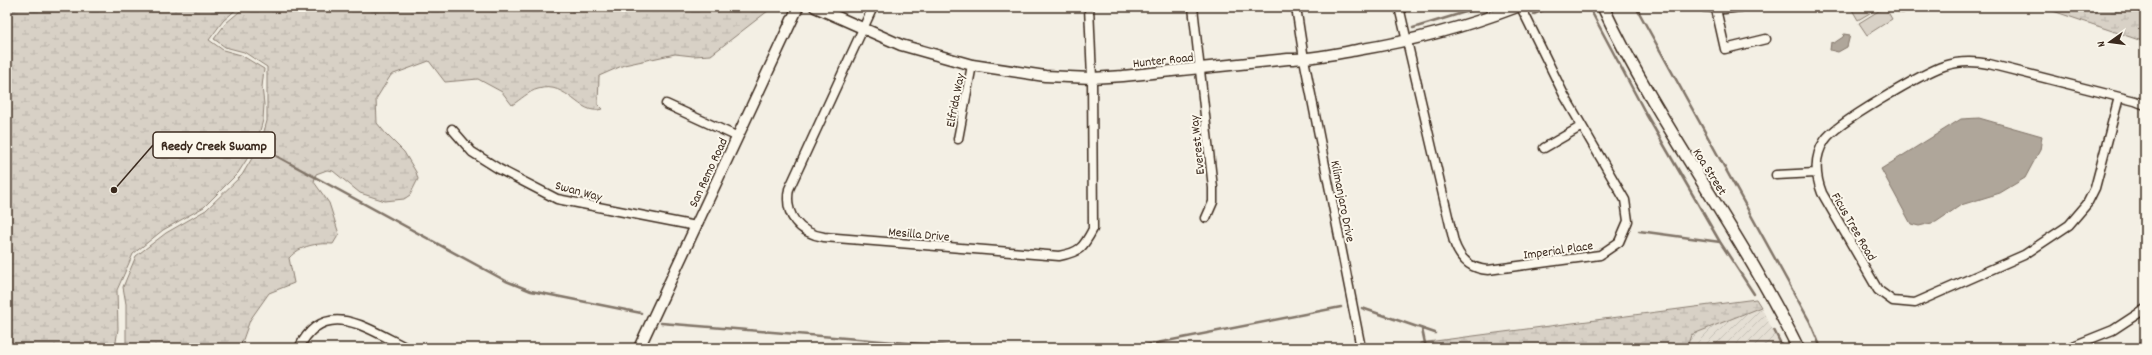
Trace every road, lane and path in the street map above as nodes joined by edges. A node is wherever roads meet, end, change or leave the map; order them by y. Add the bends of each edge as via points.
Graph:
1 (798, 7) edge
2 (815, 7) edge
3 (873, 7) edge
4 (1089, 7) edge
5 (1193, 7) edge
6 (1296, 7) edge
7 (1399, 7) edge
8 (1517, 7) edge
9 (1521, 7) edge
10 (1603, 7) edge
11 (1704, 7) edge
12 (1741, 7) edge
13 (1716, 9) junction
14 (863, 29) junction
15 (1766, 39) dead end
16 (1408, 40) junction
17 (1304, 59) junction
18 (972, 65) junction
19 (1200, 68) junction
20 (1092, 78) junction
21 (2119, 97) junction
22 (666, 104) dead end
23 (2145, 105) edge
24 (1582, 126) junction
25 (452, 130) dead end
26 (738, 137) junction
27 (958, 139) dead end
28 (1544, 148) dead end
29 (1816, 173) junction
30 (1776, 175) dead end
31 (1206, 218) dead end
32 (696, 226) junction
33 (2145, 309) edge
34 (299, 348) edge
35 (407, 348) edge
36 (639, 348) edge
37 (1361, 348) edge
38 (1798, 348) edge
39 (2068, 348) edge

1 - 26 street, San Remo Road
2 - 14 street, Hunter Road
3 - 14 street, Mesilla Drive
4 - 20 street, Mesilla Drive
5 - 19 street, Everest Way
6 - 17 street, Kilimanjaro Drive
7 - 16 street, Imperial Place
8 - 16 street, Hunter Road via 1466,25
9 - 24 street, Imperial Place
10 - 38 main road, Koa Street via 1649,95 1762,279
11 - 13 street
12 - 13 street
13 - 15 street via 1725,49
14 - 18 street, Hunter Road via 901,45
14 - 20 street, Mesilla Drive via 789,189 788,203 792,216 804,230 815,236 1035,255 1059,256 1074,253 1085,245 1093,229
16 - 17 street, Hunter Road
16 - 24 street, Imperial Place via 1454,242 1459,255 1473,268 1496,270 1590,257 1604,253 1619,242 1628,221 1625,200
17 - 19 street, Hunter Road
17 - 37 street, Kilimanjaro Drive
18 - 20 street, Hunter Road via 1045,76
18 - 27 street, Elfrida Way
19 - 20 street, Hunter Road
19 - 31 street, Everest Way via 1213,188 1213,202
21 - 23 street, Ficus Tree Road
21 - 29 street, Ficus Tree Road via 1989,64 1952,64 1926,73 1833,130 1821,147
21 - 29 street, Ficus Tree Road via 2095,188 2085,208 2069,225 2024,255 1915,303 1893,301 1878,290 1822,193
22 - 26 street
24 - 28 street
25 - 32 street, Swan Way via 472,152 557,199
26 - 32 street, San Remo Road
29 - 30 street
32 - 36 street, San Remo Road
33 - 39 street via 2113,330
34 - 35 street via 314,327 338,319 356,324

